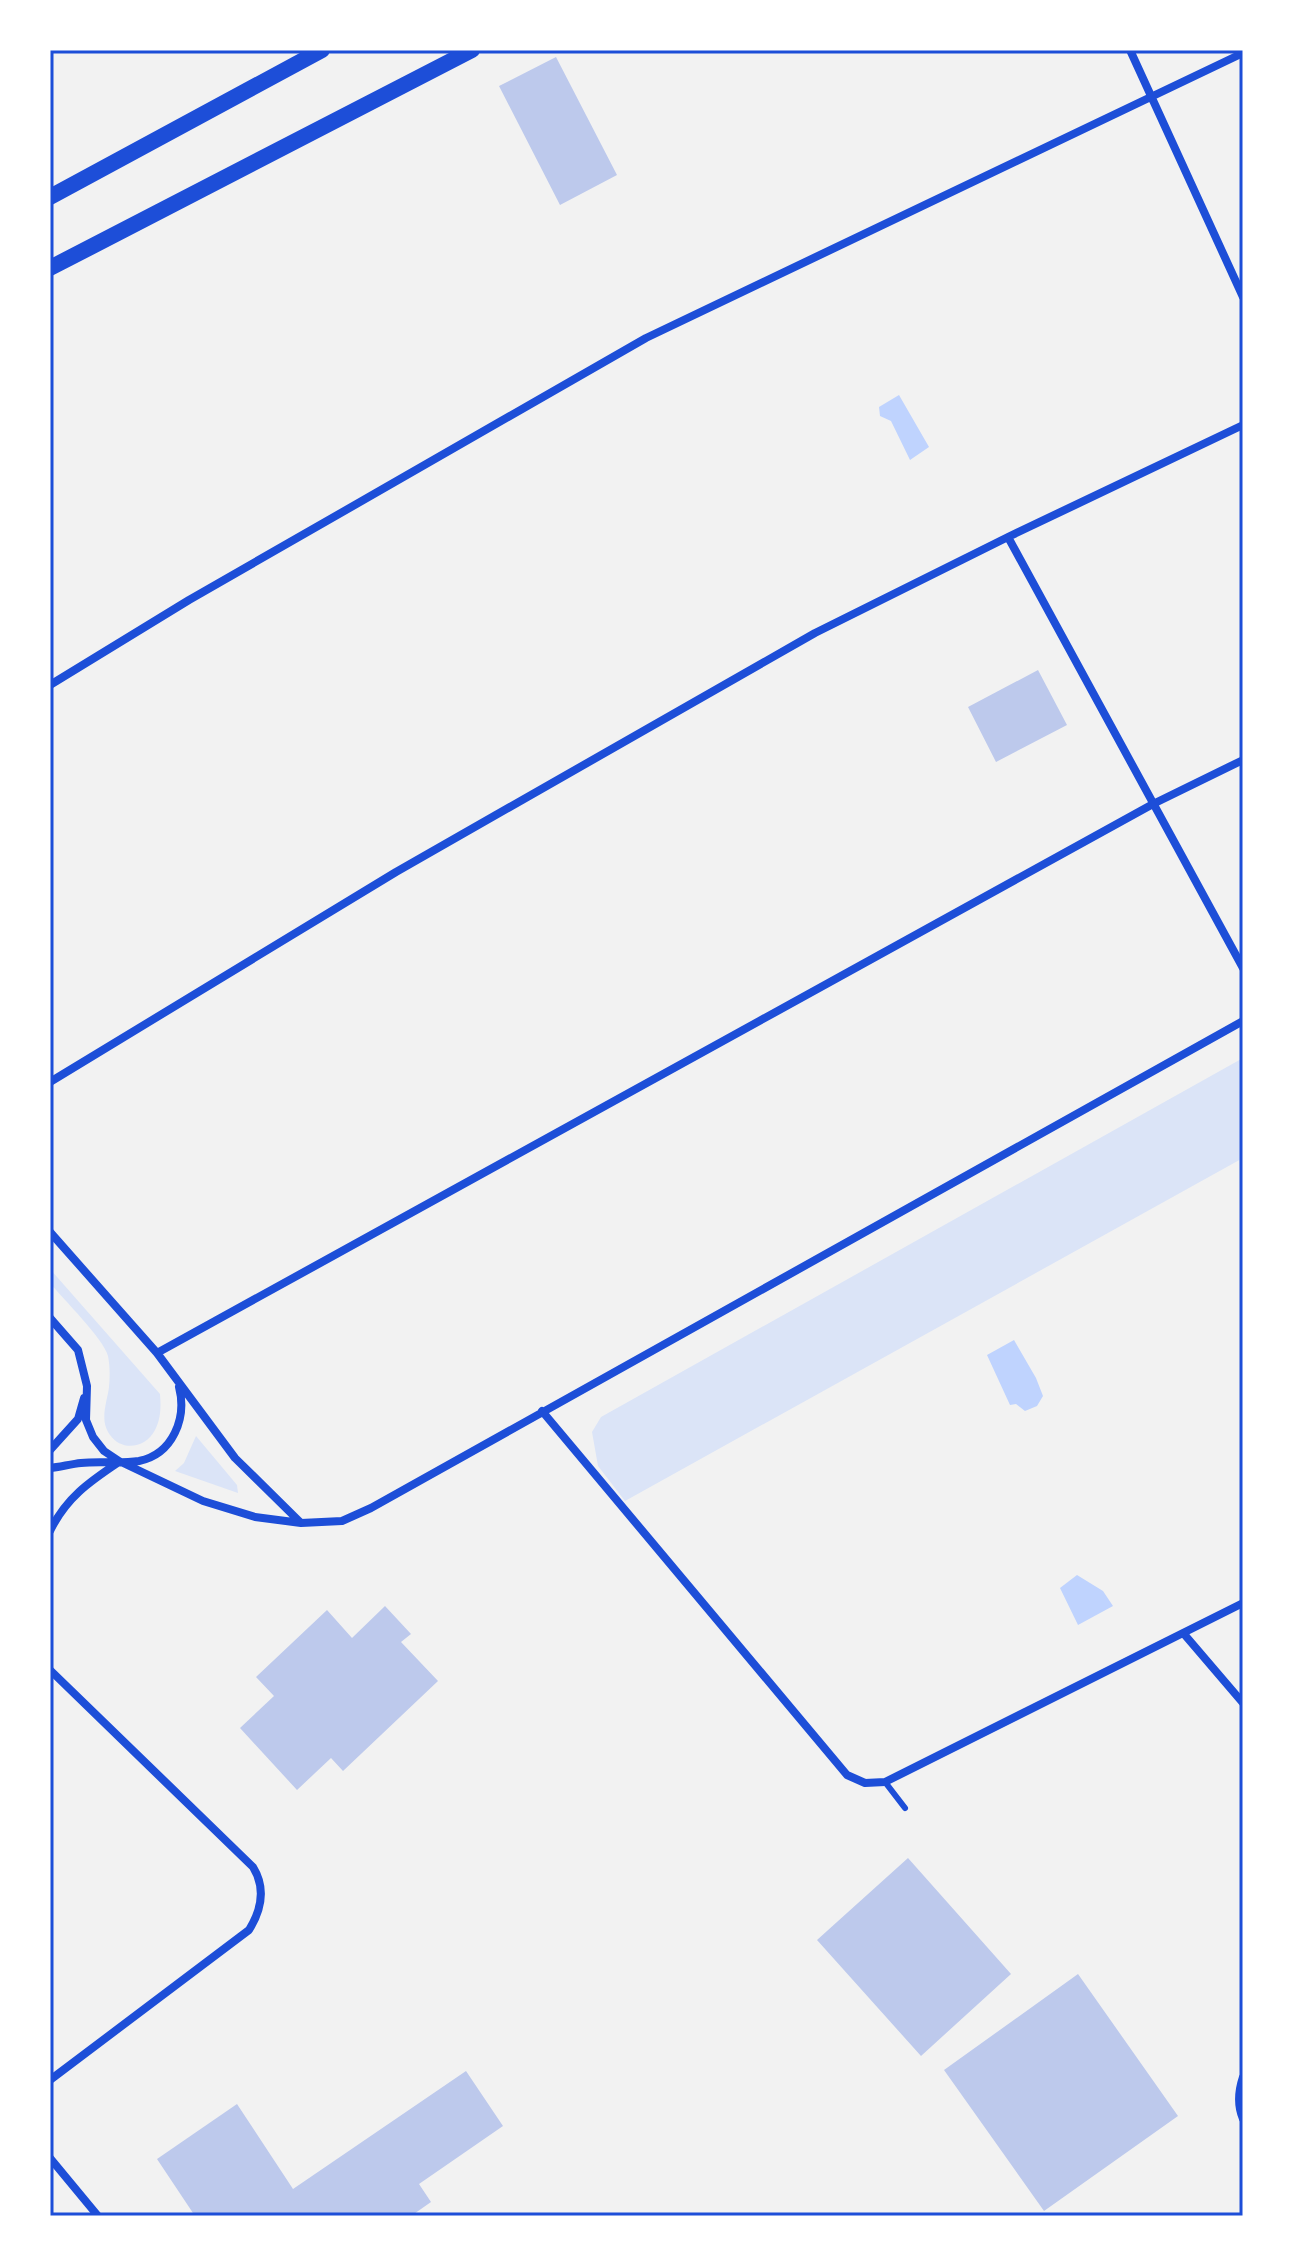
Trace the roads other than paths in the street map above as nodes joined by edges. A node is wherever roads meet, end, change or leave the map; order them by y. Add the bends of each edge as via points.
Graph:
1 (322, 50) edge
2 (472, 50) edge
3 (1130, 50) edge
4 (1243, 53) edge
5 (1151, 95) junction
6 (50, 197) edge
7 (50, 268) edge
8 (1243, 297) edge
9 (1243, 425) edge
10 (1008, 537) junction
11 (50, 685) edge
12 (1243, 760) edge
13 (1153, 804) junction
14 (1243, 968) edge
15 (1243, 1021) edge
16 (50, 1082) edge
17 (50, 1232) edge
18 (50, 1318) edge
19 (157, 1353) junction
20 (178, 1382) junction
21 (87, 1386) junction
22 (542, 1411) junction
23 (50, 1450) edge
24 (119, 1461) junction
25 (50, 1468) edge
26 (50, 1506) edge
27 (59, 1513) junction
28 (301, 1523) junction
29 (50, 1531) edge
30 (1243, 1603) edge
31 (1184, 1634) junction
32 (50, 1670) edge
33 (1243, 1703) edge
34 (885, 1782) junction
35 (905, 1808) dead end
36 (1243, 2077) edge
37 (50, 2080) edge
38 (1243, 2119) edge
39 (50, 2158) edge
40 (98, 2216) edge

1 - 6 main road
2 - 7 main road
3 - 5 street
4 - 5 street
5 - 8 street
5 - 11 street via 646,338
9 - 10 street
10 - 13 street
10 - 16 street via 815,633 396,872
12 - 13 street
13 - 14 street
13 - 19 street
15 - 22 street
17 - 19 street
18 - 21 street via 78,1350
19 - 20 street
20 - 24 street via 181,1422 172,1439 139,1461
20 - 28 street via 235,1458
21 - 23 street via 78,1419
21 - 24 street via 86,1420 93,1437
22 - 28 street via 371,1508 342,1521
22 - 34 street via 847,1775 865,1783
24 - 25 street
24 - 27 street via 84,1485
24 - 28 street via 203,1501 255,1517
26 - 27 street
27 - 29 street
30 - 31 street
31 - 33 street
31 - 34 street
32 - 37 street via 253,1867 261,1880 261,1896 249,1930
34 - 35 lane
36 - 38 street via 1238,2091
39 - 40 street

